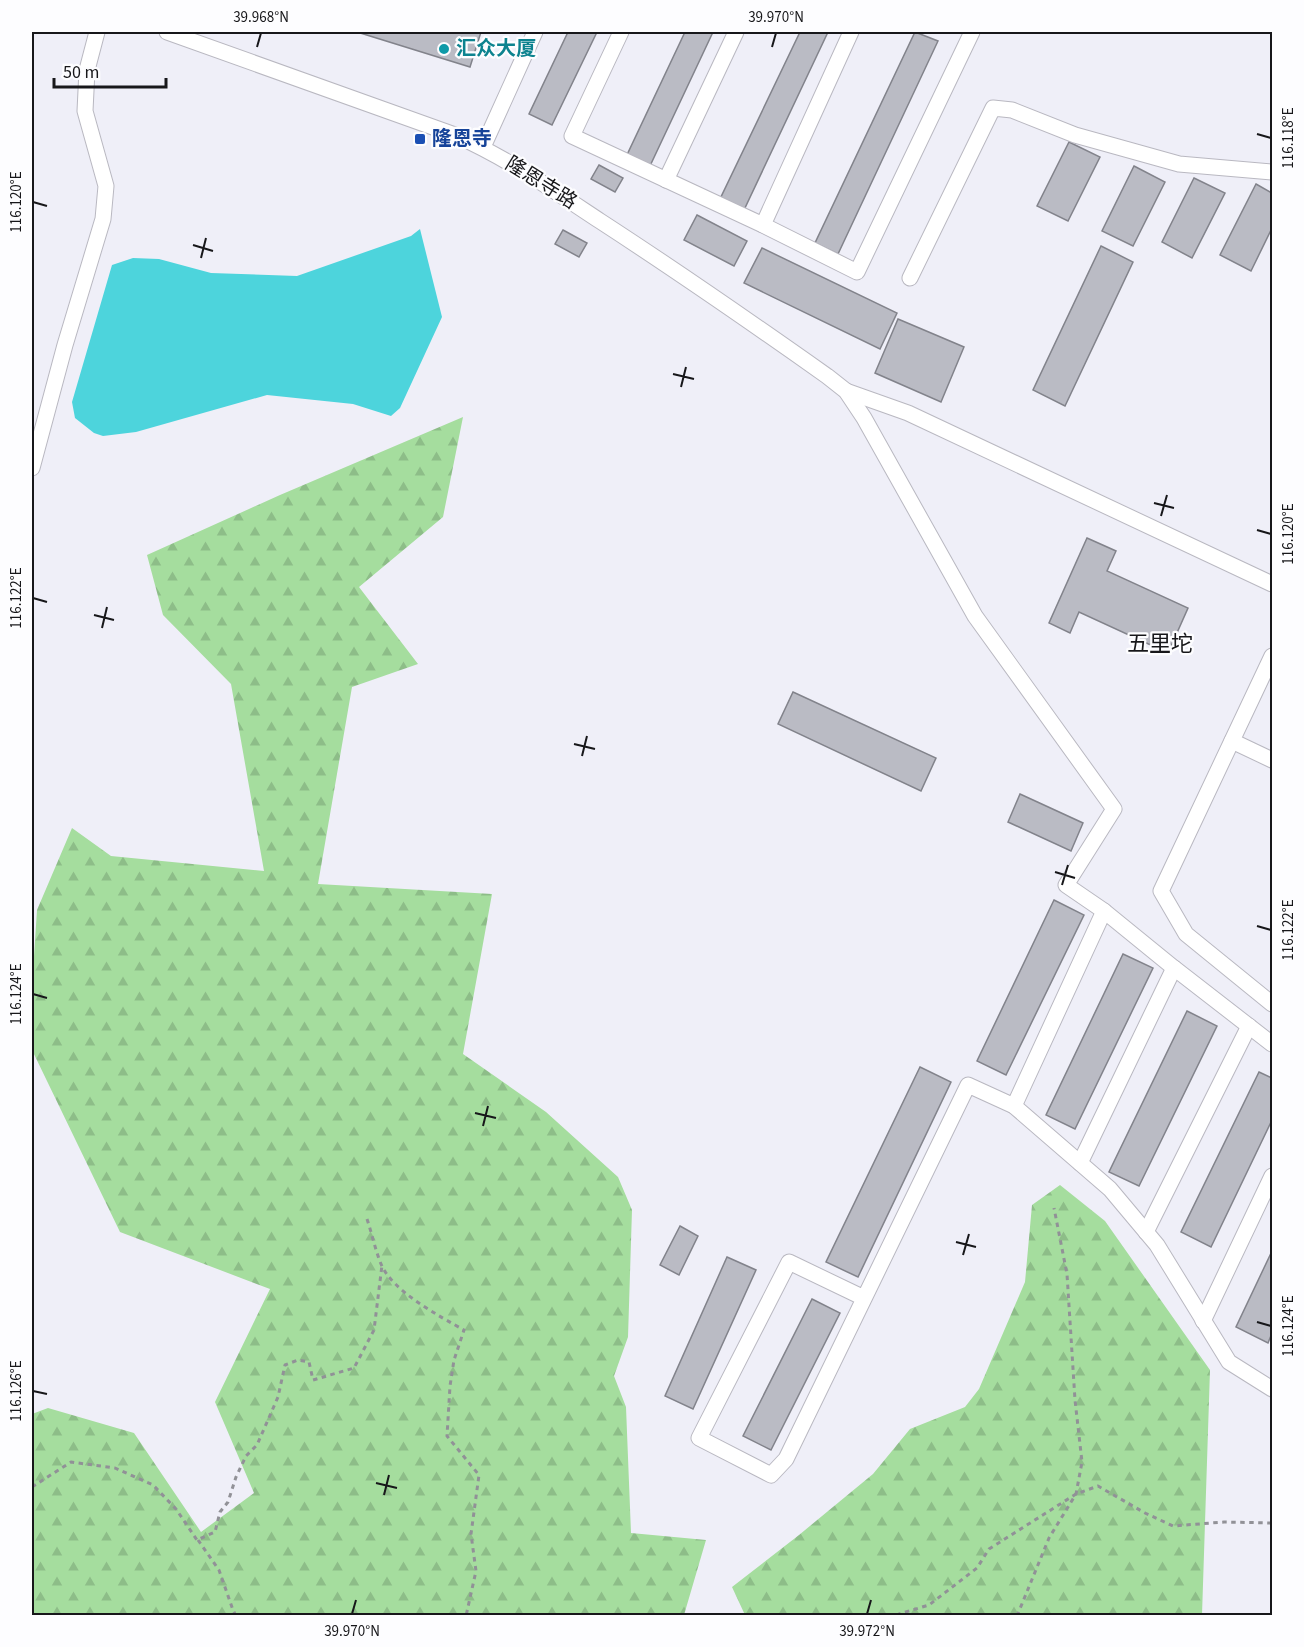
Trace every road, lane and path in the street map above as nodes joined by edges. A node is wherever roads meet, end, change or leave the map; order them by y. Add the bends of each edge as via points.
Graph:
1 (97, 32) edge
2 (167, 32) edge
3 (535, 32) edge
4 (621, 32) edge
5 (736, 32) edge
6 (851, 32) edge
7 (972, 32) edge
8 (483, 147) junction
9 (1272, 172) edge
10 (666, 180) junction
11 (763, 225) junction
12 (910, 278) dead end
13 (846, 391) junction
14 (32, 468) edge
15 (1272, 584) edge
16 (1272, 656) edge
17 (1232, 741) junction
18 (1272, 760) edge
19 (1104, 911) junction
20 (1174, 968) junction
21 (1272, 1005) edge
22 (1249, 1026) junction
23 (1272, 1044) edge
24 (1014, 1106) junction
25 (1080, 1163) junction
26 (1272, 1176) edge
27 (1054, 1208) dead end
28 (367, 1219) dead end
29 (1146, 1232) junction
30 (382, 1266) junction
31 (864, 1298) junction
32 (1203, 1320) junction
33 (1271, 1385) edge
34 (32, 1487) edge
35 (1076, 1494) junction
36 (1272, 1523) edge
37 (197, 1540) junction
38 (236, 1616) edge
39 (466, 1616) edge
40 (897, 1616) edge
41 (1017, 1616) edge

1 - 14 street via 87,70 84,111 106,186 103,219
2 - 8 street, 隆恩寺路
3 - 8 street
4 - 10 street via 572,136
5 - 10 street
6 - 11 street
7 - 11 street via 857,272
8 - 13 street, 隆恩寺路 via 645,250
9 - 12 street via 1179,164 1075,135 1012,110 993,108
10 - 11 street
13 - 15 street via 908,413
13 - 19 street via 975,616 1114,809 1066,885
16 - 17 street
17 - 18 street
17 - 21 street via 1161,891 1186,934
19 - 20 street
19 - 24 street
20 - 22 street
20 - 25 street
22 - 23 street
22 - 29 street
24 - 25 street
24 - 31 street via 968,1085
25 - 29 street via 1110,1189
26 - 32 street
27 - 35 path via 1067,1274 1082,1462
28 - 30 path
29 - 32 street via 1158,1245
30 - 37 path via 374,1330 354,1368 313,1380 309,1362 298,1360 285,1365 278,1397 257,1445 246,1456 236,1477 215,1532
30 - 39 path via 422,1305 464,1330 454,1360 447,1436 479,1475 471,1534 476,1571
31 - 31 street via 786,1459 771,1475 699,1438 789,1262
32 - 33 street via 1229,1362
34 - 37 path via 71,1462 115,1468 153,1485
35 - 36 path via 1098,1486 1173,1526
35 - 40 path via 990,1549 977,1568 929,1605
35 - 41 path via 1049,1538
37 - 38 path via 219,1570

